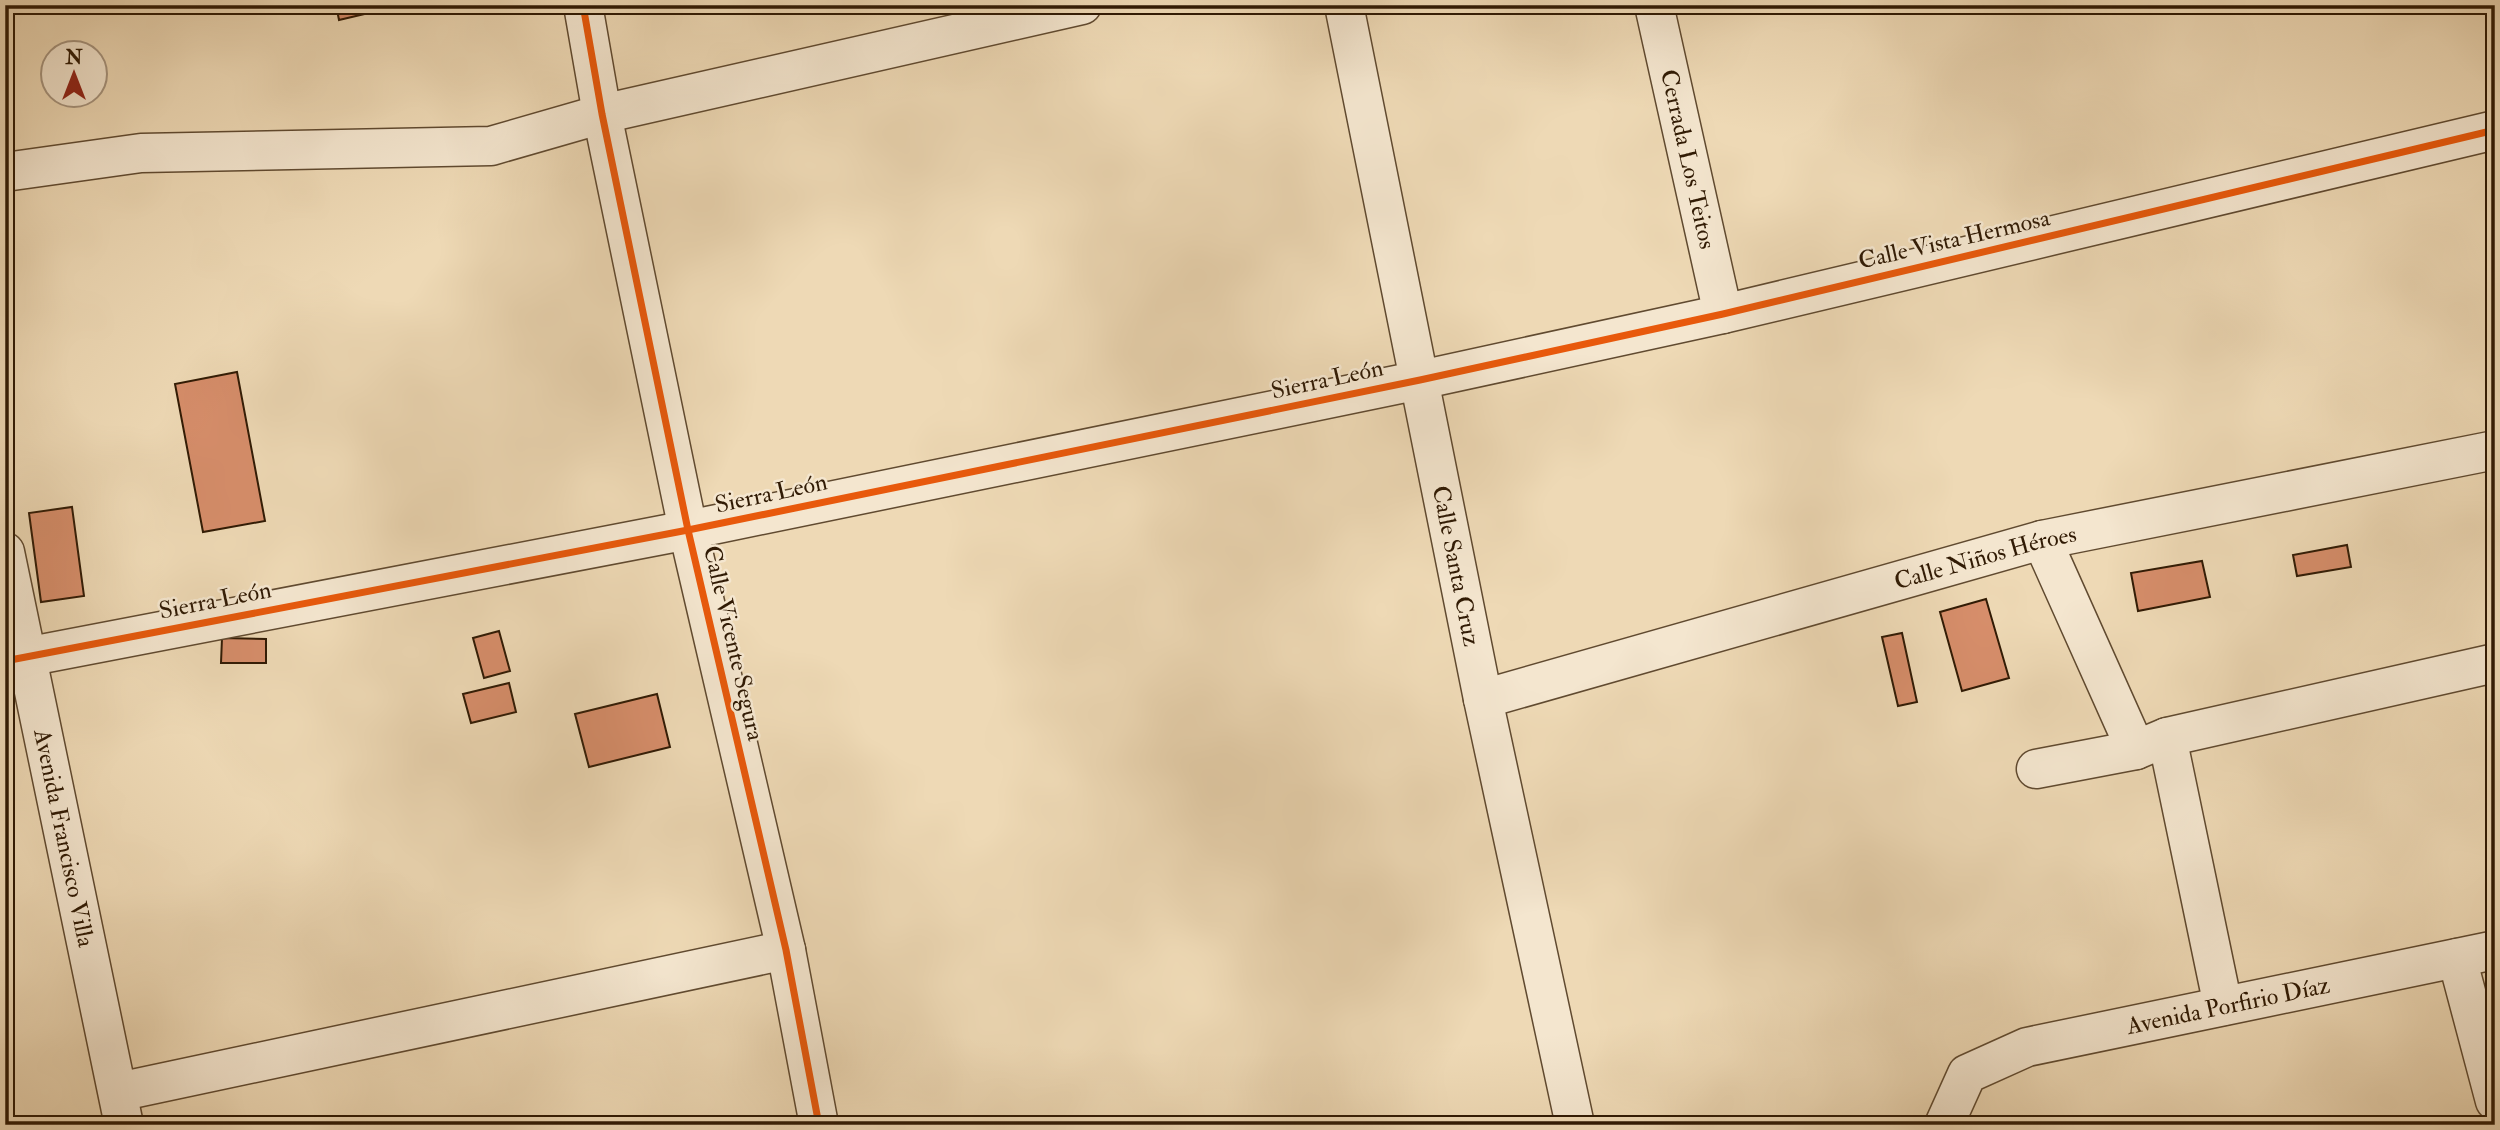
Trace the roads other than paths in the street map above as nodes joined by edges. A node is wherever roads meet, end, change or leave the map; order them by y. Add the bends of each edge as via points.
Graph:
1 (583, 5) edge
2 (1082, 5) edge
3 (1344, 5) edge
4 (1654, 5) edge
5 (602, 114) junction
6 (2495, 130) edge
7 (5, 172) edge
8 (1723, 314) junction
9 (1420, 380) junction
10 (2495, 450) edge
11 (688, 530) junction
12 (2042, 540) junction
13 (5, 552) edge
14 (17, 658) edge
15 (2495, 663) edge
16 (1483, 699) junction
17 (2152, 743) junction
18 (2036, 769) dead end
19 (786, 950) junction
20 (2495, 950) edge
21 (2457, 958) junction
22 (2222, 1006) junction
23 (2495, 1101) edge
24 (121, 1108) edge
25 (819, 1125) edge
26 (1575, 1125) edge
27 (1944, 1125) edge

1 - 5 street, Calle Vicente Segura
2 - 5 street
3 - 9 street, Calle Santa Cruz
4 - 8 street, Cerrada Los Teitos
5 - 7 street via 491,146 141,153
5 - 11 street, Calle Vicente Segura
6 - 8 street, Calle Vista Hermosa
8 - 9 street, Calle Vista Hermosa
9 - 11 street, Sierra León
9 - 16 street, Calle Santa Cruz
10 - 12 street, Calle Niños Héroes
11 - 14 street, Sierra León
11 - 19 street, Calle Vicente Segura
12 - 16 street, Calle Niños Héroes
12 - 17 street
13 - 14 street, Avenida Francisco Villa
14 - 24 street, Avenida Francisco Villa
15 - 17 street
16 - 26 street, Calle Santa Cruz
17 - 18 street
17 - 22 street
19 - 24 street
19 - 25 street, Calle Vicente Segura
20 - 21 street, Avenida Porfirio Díaz
21 - 22 street, Avenida Porfirio Díaz
21 - 23 street
22 - 27 street, Avenida Porfirio Díaz via 2028,1047 1967,1074

